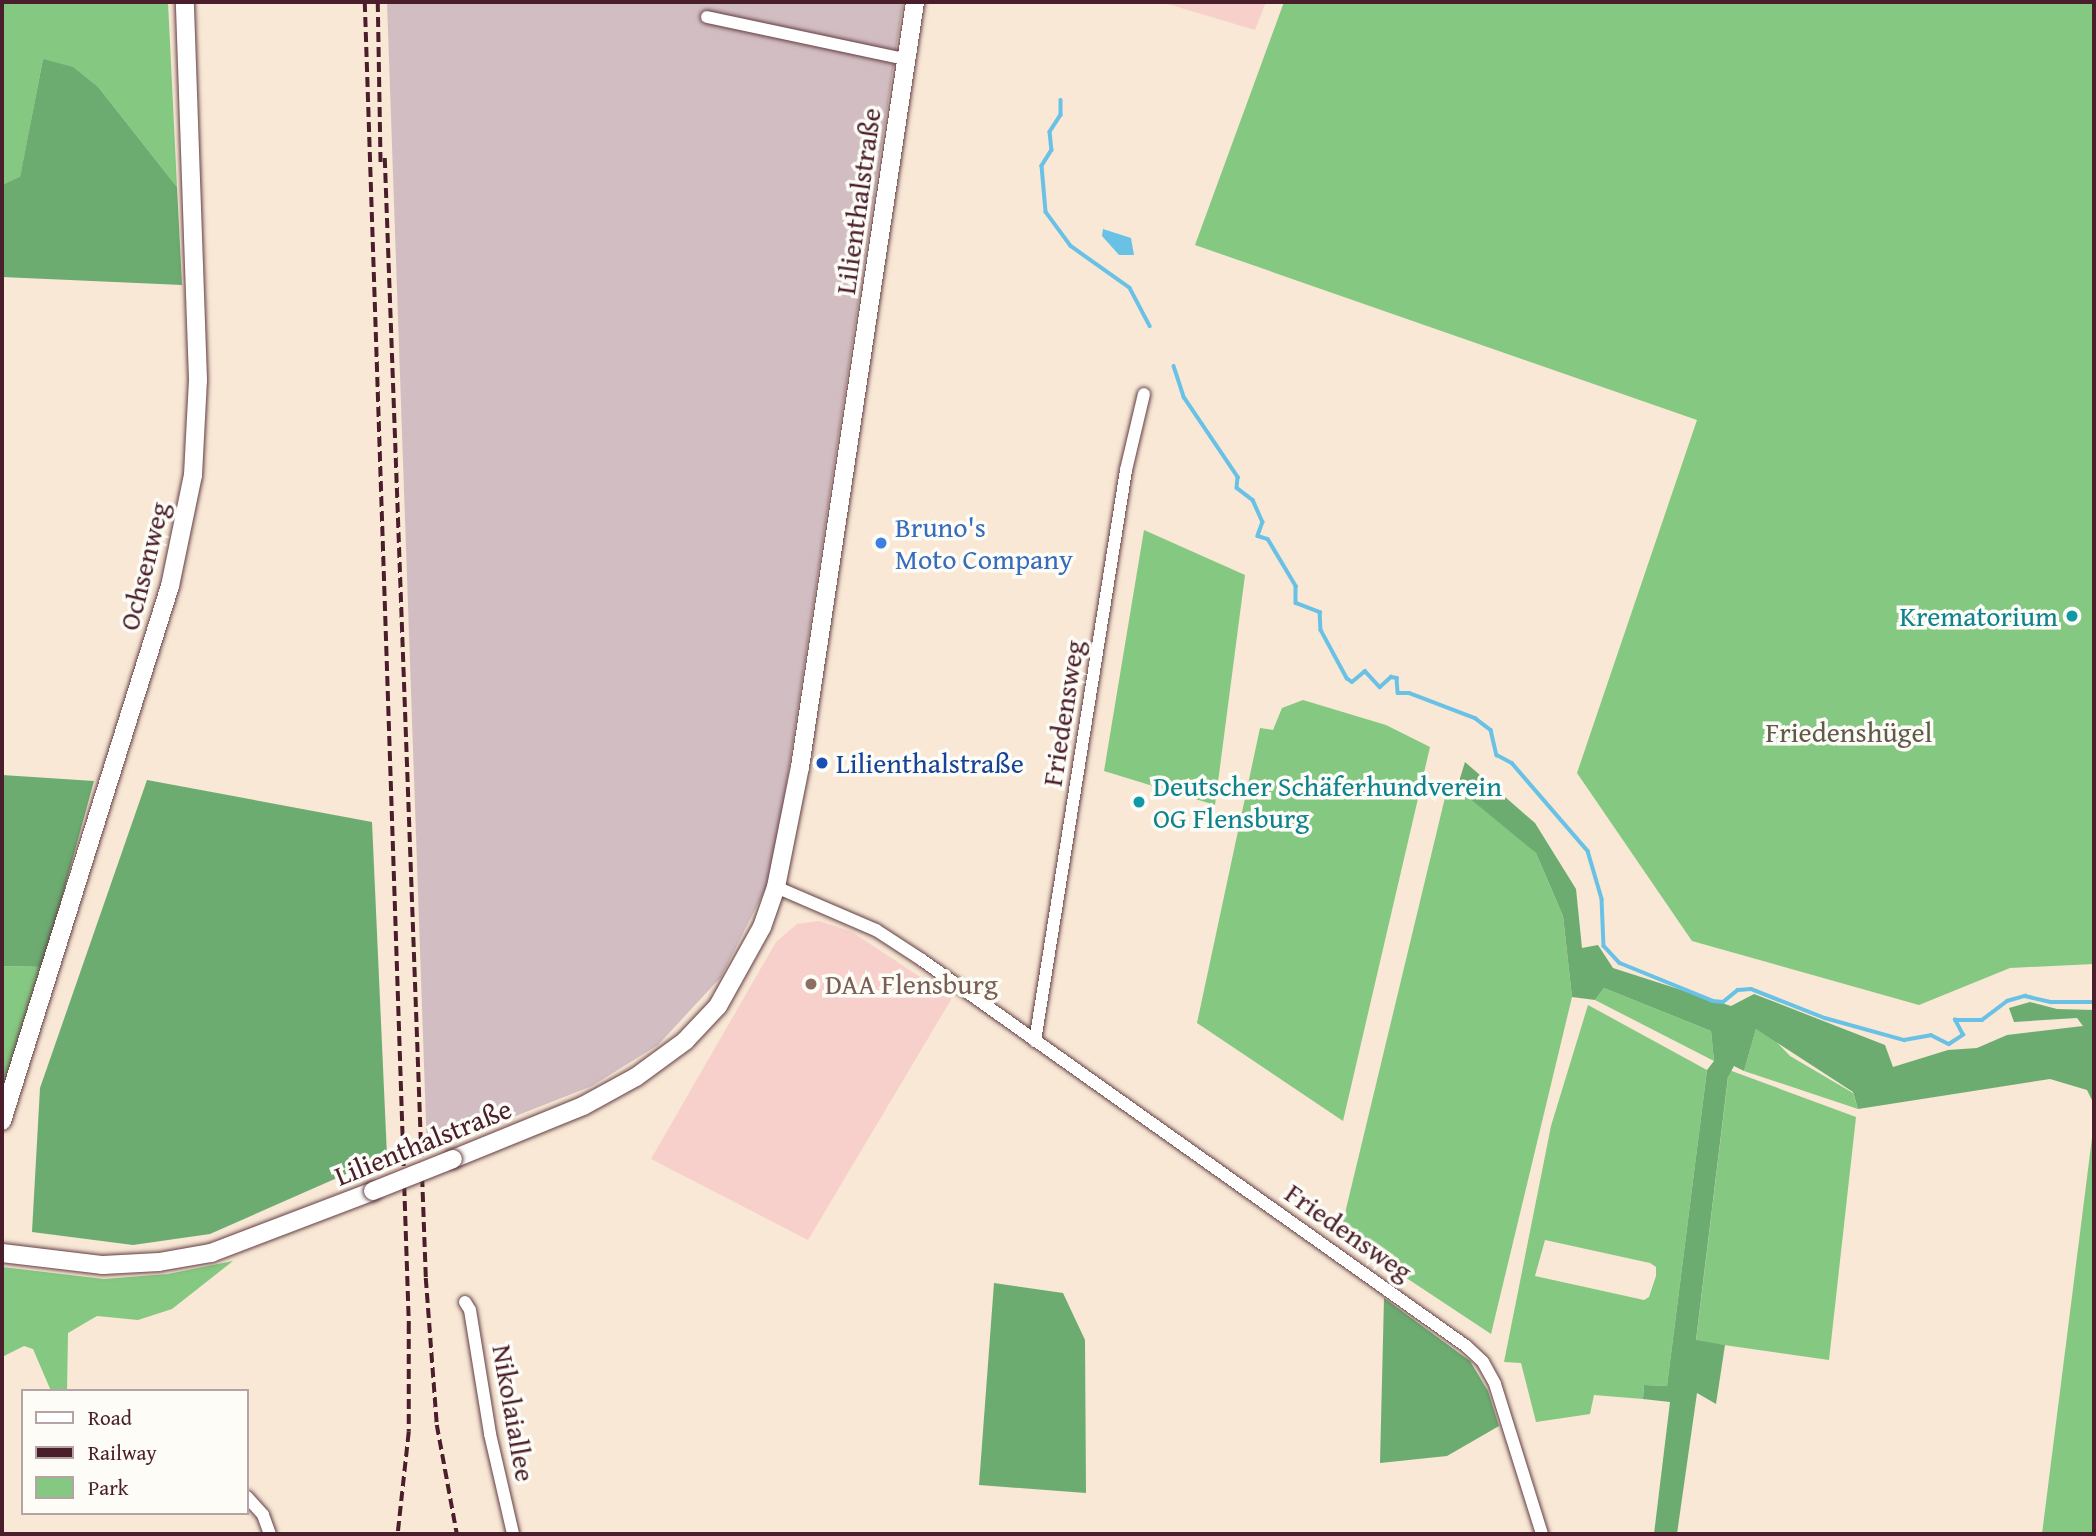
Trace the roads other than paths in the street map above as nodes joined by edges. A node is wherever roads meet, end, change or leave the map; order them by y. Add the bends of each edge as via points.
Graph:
1 (185, 2) edge
2 (915, 2) edge
3 (707, 17) dead end
4 (905, 59) junction
5 (1144, 394) dead end
6 (776, 887) junction
7 (1035, 1041) junction
8 (2, 1121) edge
9 (2, 1246) edge
10 (2, 1253) edge
11 (31, 1255) junction
12 (465, 1302) dead end
13 (248, 1498) edge
14 (270, 1534) edge
15 (513, 1534) edge
16 (1542, 1534) edge

1 - 8 street, Ochsenweg via 198,380 193,475 170,586
2 - 4 street, Lilienthalstraße
3 - 4 street
4 - 6 street, Lilienthalstraße via 800,767
5 - 7 street, Friedensweg via 1124,483
6 - 7 street, Friedensweg via 876,930
6 - 11 street, Lilienthalstraße, bridge via 745,965 718,1006 685,1041 636,1077 583,1105 211,1253 103,1265
7 - 16 street, Friedensweg via 1483,1362 1495,1384
9 - 11 street, Lilienthalstraße
10 - 11 street, Lilienthalstraße
12 - 15 street, Nikolaiallee via 471,1310 490,1434
13 - 14 street via 263,1515

